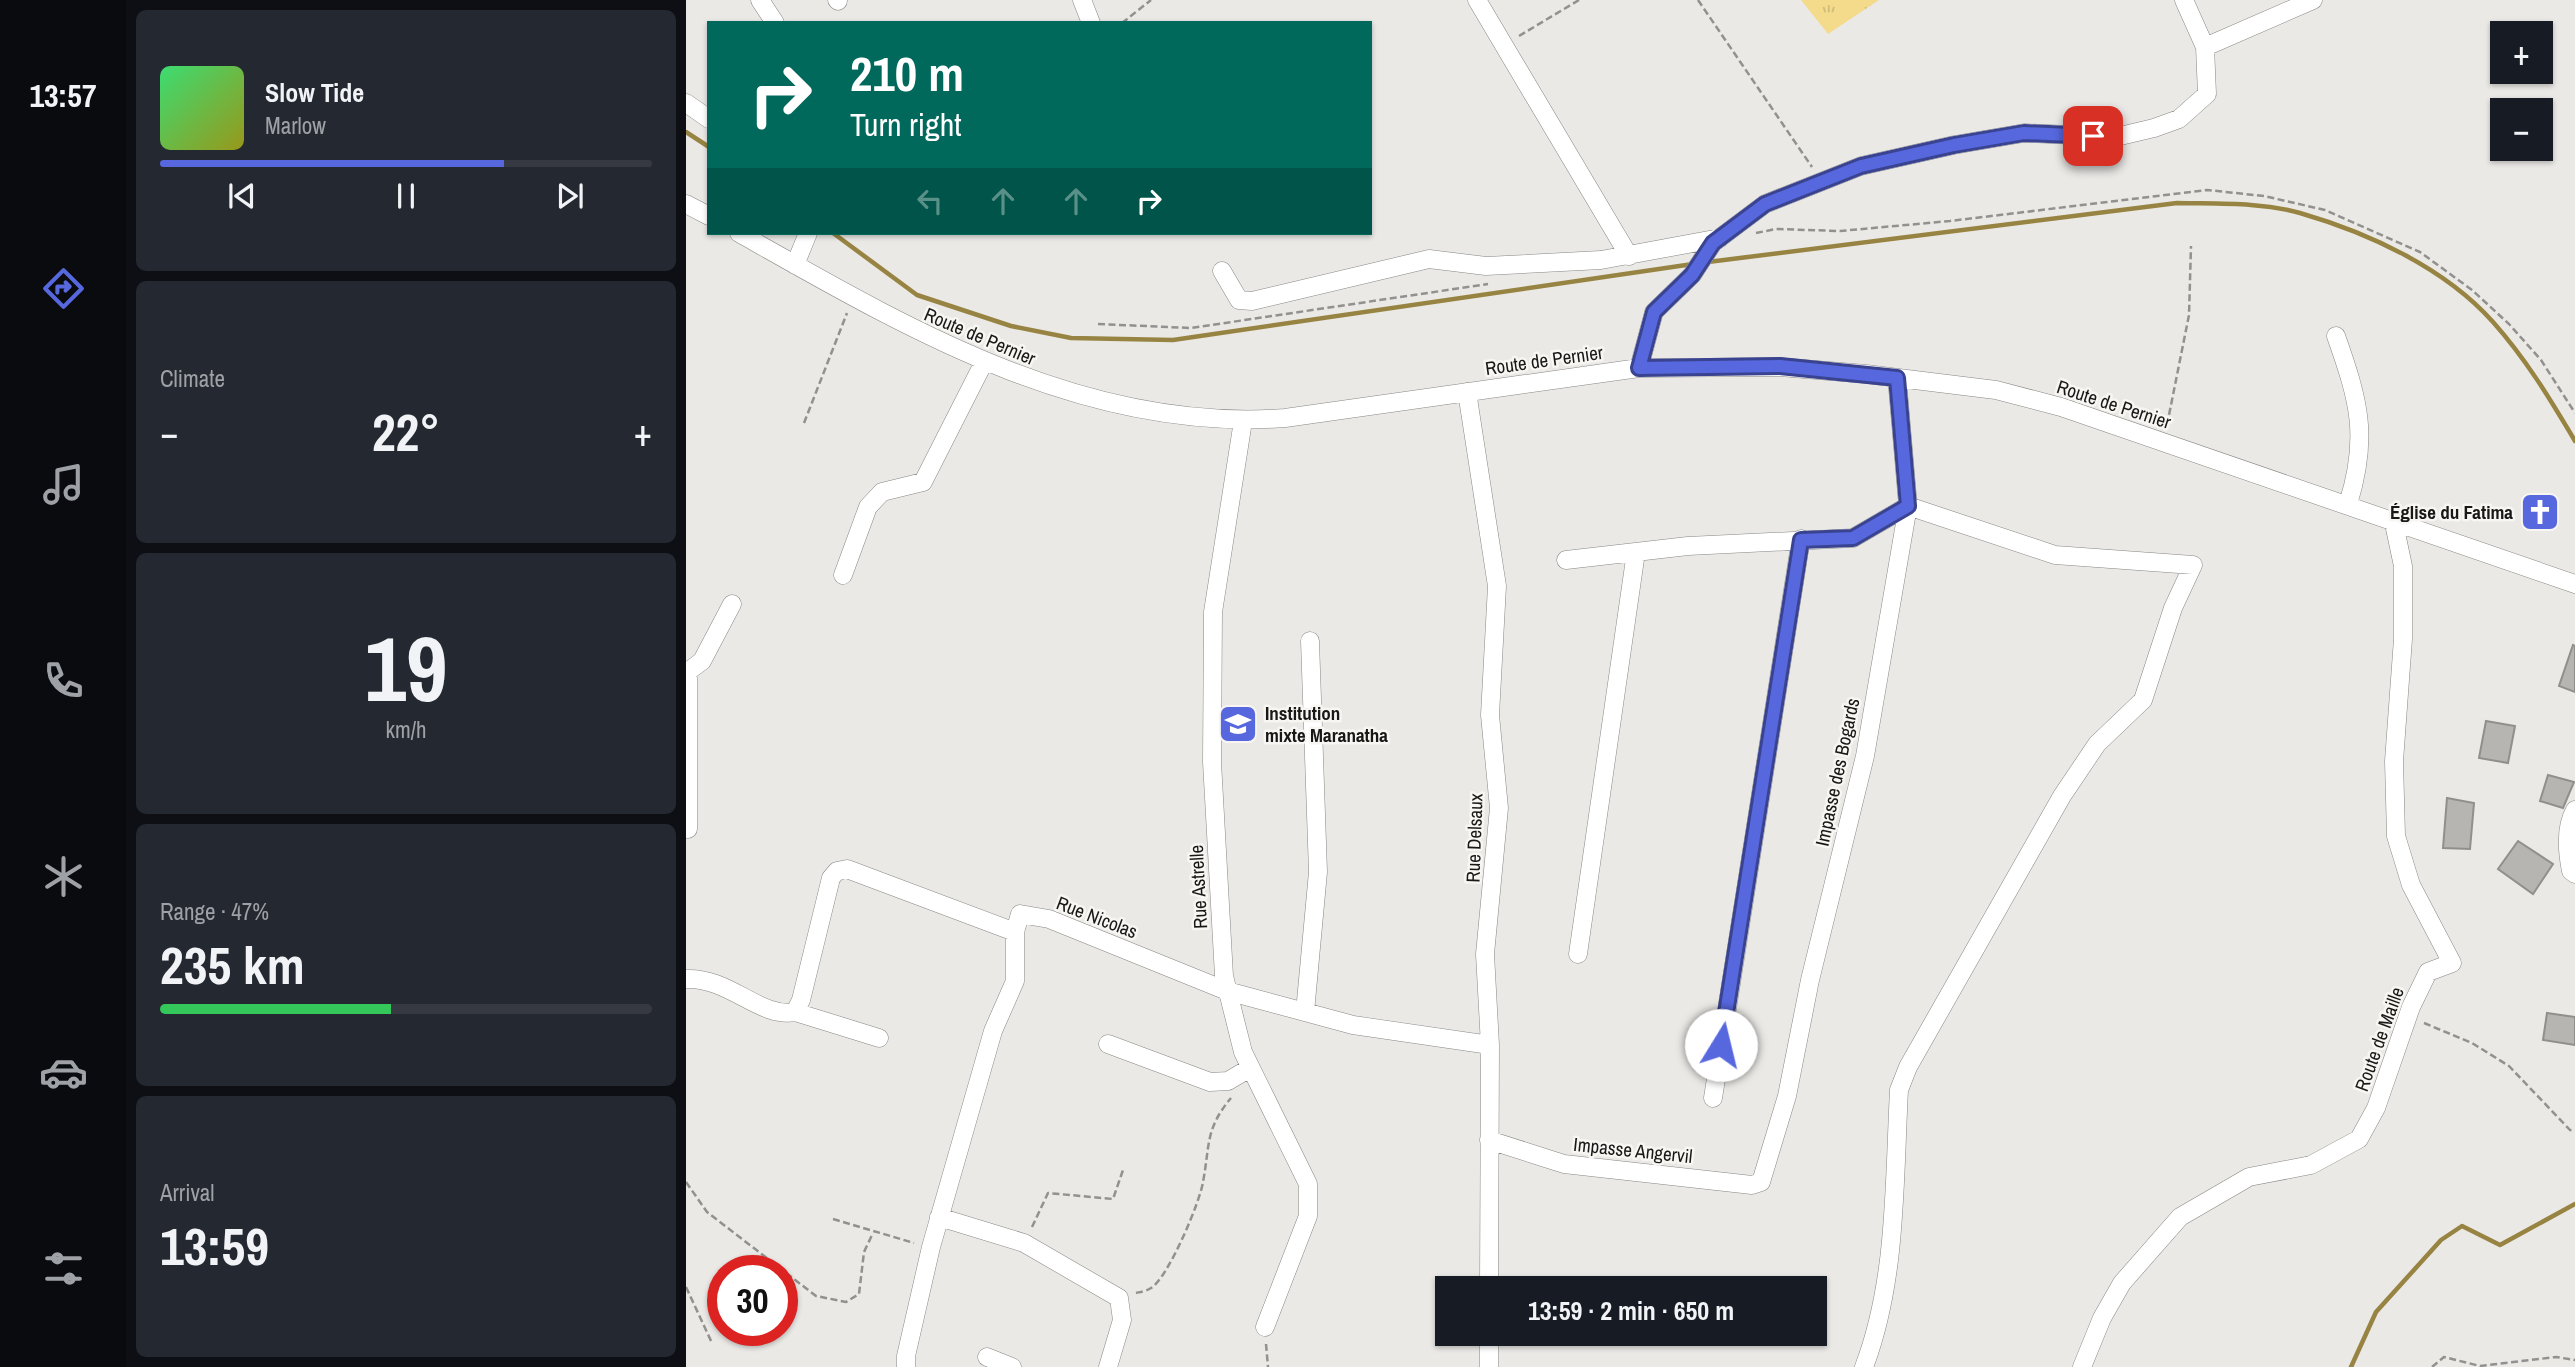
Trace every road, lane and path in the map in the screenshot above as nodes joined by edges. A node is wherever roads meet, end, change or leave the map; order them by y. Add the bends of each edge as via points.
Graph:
1 (760, 0) edge
2 (1082, 0) edge
3 (1151, 0) edge
4 (1477, 0) edge
5 (1579, 0) edge
6 (1698, 0) edge
7 (2183, 0) edge
8 (2313, 0) edge
9 (774, 21) edge
10 (1090, 21) edge
11 (1125, 21) edge
12 (1503, 46) junction
13 (2205, 47) junction
14 (686, 103) edge
15 (707, 118) edge
16 (1822, 181) junction
17 (686, 206) edge
18 (707, 215) edge
19 (1751, 234) dead end
20 (742, 235) edge
21 (807, 235) edge
22 (1716, 241) junction
23 (2191, 246) dead end
24 (1629, 256) junction
25 (795, 265) junction
26 (1222, 271) dead end
27 (1489, 284) dead end
28 (853, 297) junction
29 (1098, 324) dead end
30 (2336, 337) dead end
31 (984, 362) junction
32 (1639, 368) junction
33 (1897, 378) junction
34 (1467, 392) junction
35 (2575, 413) edge
36 (1243, 421) junction
37 (804, 423) dead end
38 (2164, 442) junction
39 (2348, 505) junction
40 (1908, 506) junction
41 (2393, 519) junction
42 (1801, 540) junction
43 (1636, 552) junction
44 (1566, 560) dead end
45 (843, 575) dead end
46 (2575, 584) edge
47 (732, 604) dead end
48 (1310, 641) dead end
49 (687, 672) edge
50 (2575, 810) edge
51 (688, 829) dead end
52 (2575, 874) edge
53 (1015, 932) junction
54 (1578, 954) dead end
55 (686, 979) edge
56 (1227, 991) junction
57 (795, 1012) junction
58 (1305, 1012) junction
59 (2408, 1016) junction
60 (879, 1038) dead end
61 (1108, 1044) dead end
62 (1490, 1045) junction
63 (1250, 1068) junction
64 (1713, 1098) dead end
65 (1215, 1117) dead end
66 (2575, 1130) edge
67 (1489, 1140) junction
68 (1765, 1169) joint
69 (1123, 1170) dead end
70 (686, 1182) edge
71 (939, 1217) junction
72 (833, 1219) dead end
73 (873, 1233) junction
74 (1024, 1243) junction
75 (931, 1247) junction
76 (1489, 1276) edge
77 (686, 1287) edge
78 (1119, 1298) junction
79 (1265, 1327) joint
80 (707, 1332) edge
81 (1489, 1346) edge
82 (987, 1357) dead end
83 (2575, 1360) edge
84 (906, 1367) edge
85 (1012, 1367) edge
86 (1108, 1367) edge
87 (1268, 1367) edge
88 (1489, 1367) edge
89 (1864, 1367) edge
90 (2082, 1367) edge
91 (2432, 1367) edge

1 - 9 street
2 - 10 street
3 - 11 path
4 - 12 street
5 - 12 path
6 - 16 path
7 - 13 street
8 - 13 street
12 - 24 street
13 - 16 street via 2207,94 2179,119 2154,128 2116,137 2024,133 1861,166
14 - 15 street
16 - 22 street via 1765,204
17 - 18 street
19 - 35 path via 1776,229 1840,231 2207,190 2276,199 2325,210 2420,252 2509,324 2541,360
20 - 25 street, Route de Pernier
21 - 25 street
22 - 24 street
22 - 32 street via 1692,275 1654,312
23 - 38 path via 2189,315
24 - 26 street via 1507,266 1429,259 1252,301 1239,300
25 - 28 street, Route de Pernier
27 - 29 path via 1191,328
28 - 31 street, Route de Pernier via 901,325
28 - 37 path
30 - 39 street via 2362,436 2359,469
31 - 36 street, Route de Pernier via 1035,382 1127,406 1184,417
31 - 45 street via 923,482 881,492 864,512
32 - 33 street, Route de Pernier via 1780,366
32 - 34 street, Route de Pernier
33 - 38 street, Route de Pernier via 1996,390
33 - 40 street, Impasse des Bogards
34 - 36 street, Route de Pernier
34 - 62 street, Rue Delsaux via 1497,586 1490,715 1499,808 1485,954
36 - 56 street, Rue Astrelle via 1213,612 1211,683 1216,854
38 - 39 street, Route de Pernier
39 - 41 street, Route de Pernier
40 - 42 street via 1853,538
40 - 68 street, Impasse des Bogards via 1865,756 1810,980 1787,1096
40 - 89 street via 2055,555 2193,565 2143,700 2097,744 2062,796 1908,1067 1899,1090 1889,1260 1876,1337
41 - 46 street, Route de Pernier
41 - 59 street, Route de Maille via 2403,566 2393,761 2396,836 2411,886 2452,963 2428,972
42 - 43 street
42 - 64 street
43 - 44 street
43 - 54 street
47 - 49 street via 702,661
48 - 58 street via 1318,872
49 - 51 street
50 - 52 street via 2569,820 2568,856
53 - 56 street, Rue Nicolas via 1020,914 1049,919
53 - 57 street via 847,869 837,871 831,878
53 - 71 street via 1015,981 992,1031
55 - 57 street via 713,980 781,1015
56 - 58 street, Rue Nicolas
56 - 63 street, Rue Astrelle
57 - 60 street
58 - 62 street, Rue Nicolas via 1353,1025
59 - 66 path via 2472,1043 2509,1066
59 - 90 street, Route de Maille via 2376,1108 2359,1139 2311,1165 2249,1177 2180,1217 2122,1283
61 - 63 street via 1210,1082 1228,1082
62 - 67 street, Rue Delsaux
63 - 79 street, Rue Astrelle via 1308,1184 1308,1216
65 - 78 path via 1206,1143 1203,1184 1174,1259 1152,1288
67 - 68 street, Impasse Angervil via 1564,1164 1752,1185 1761,1182
67 - 76 street, Rue Delsaux
69 - 74 path via 1112,1199 1048,1193
70 - 73 path via 707,1212 816,1296 846,1302 859,1294 864,1252
71 - 74 street
71 - 75 street
72 - 73 path
73 - 75 path
74 - 78 street
75 - 84 street
77 - 80 path
78 - 86 street via 1122,1320
79 - 87 path
81 - 88 street
82 - 85 street
83 - 91 path via 2556,1357 2480,1366 2444,1357

